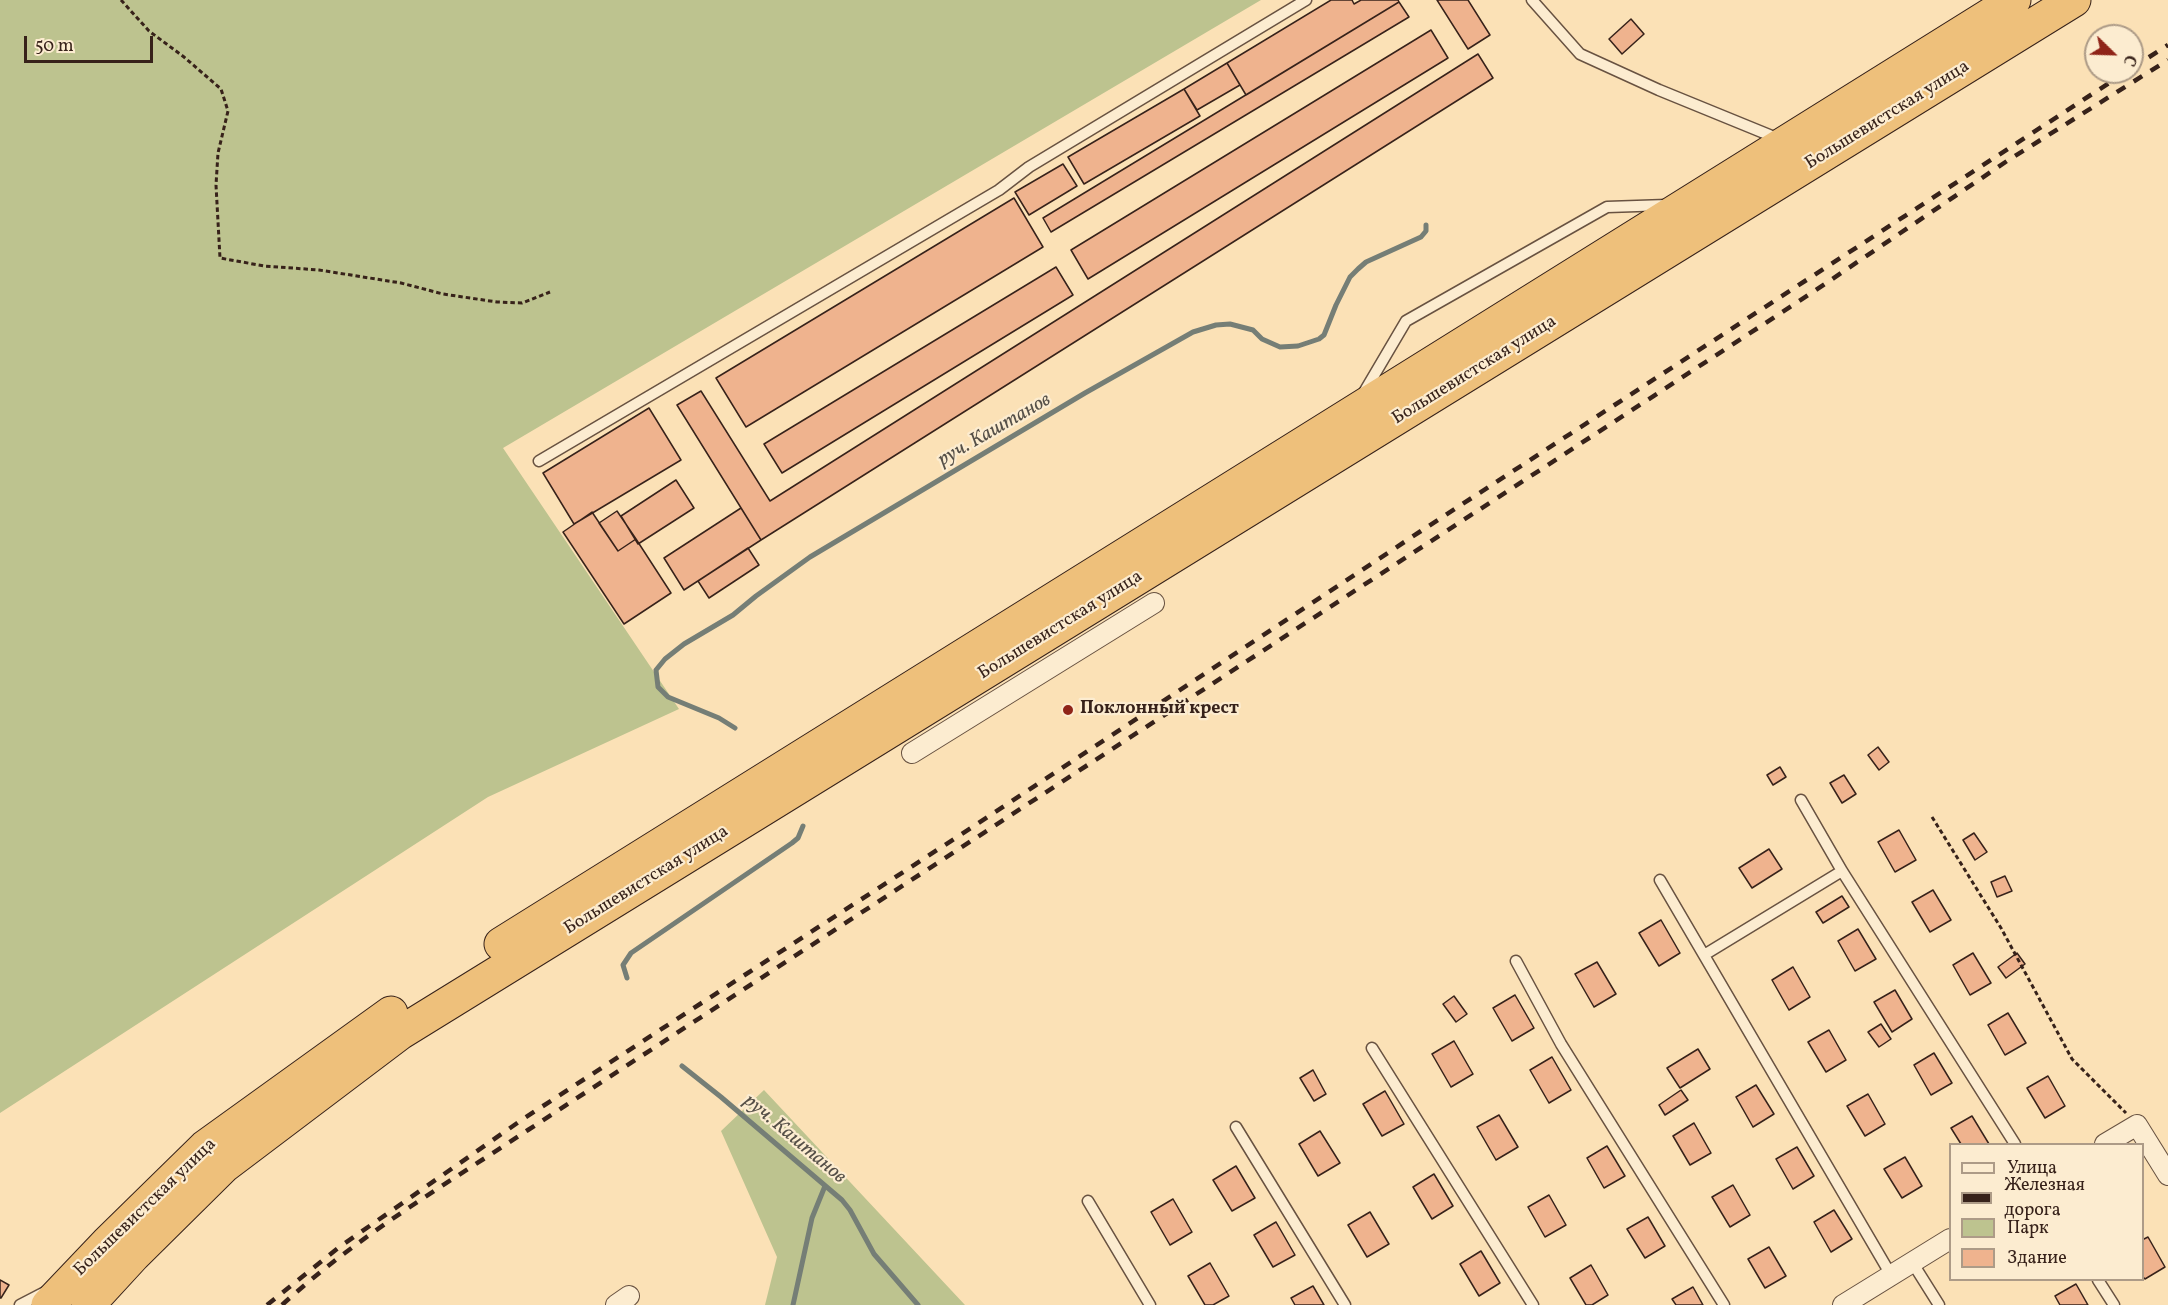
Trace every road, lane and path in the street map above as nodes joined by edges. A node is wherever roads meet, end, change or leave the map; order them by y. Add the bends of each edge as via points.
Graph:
1 (121, 0) edge
2 (1306, 0) edge
3 (1532, 0) edge
4 (2013, 0) edge
5 (2074, 0) edge
6 (1787, 143) junction
7 (1688, 204) junction
8 (550, 292) dead end
9 (1351, 414) junction
10 (539, 461) dead end
11 (1154, 603) dead end
12 (912, 753) dead end
13 (1801, 800) dead end
14 (1932, 817) dead end
15 (1842, 871) junction
16 (1660, 880) dead end
17 (1704, 955) junction
18 (1516, 961) dead end
19 (1372, 1048) dead end
20 (2137, 1125) junction
21 (1236, 1127) dead end
22 (2014, 1143) edge
23 (2107, 1143) edge
24 (2168, 1175) edge
25 (1088, 1201) dead end
26 (1949, 1240) edge
27 (1912, 1262) junction
28 (1891, 1275) junction
29 (2099, 1281) edge
30 (81, 1291) edge
31 (20, 1305) edge
32 (48, 1305) edge
33 (1150, 1305) edge
34 (1345, 1305) edge
35 (1533, 1305) edge
36 (1724, 1305) edge
37 (1843, 1305) edge
38 (1939, 1305) edge
39 (2114, 1305) edge

1 - 8 path via 149,31 221,89 228,111 218,153 216,185 220,258 401,283 497,302 522,303
2 - 10 lane via 1029,167 999,190
3 - 6 lane via 1580,54
4 - 6 highway, Большевистская улица
5 - 30 highway, Большевистская улица via 400,1034 224,1166 134,1254
6 - 7 highway, Большевистская улица
7 - 9 highway, Большевистская улица
7 - 9 lane via 1607,207 1407,321
9 - 30 highway, Большевистская улица via 386,1016 205,1148
11 - 12 street
13 - 15 lane
14 - 20 path via 2001,928 2072,1059
15 - 17 lane
15 - 22 lane
16 - 17 lane
17 - 28 lane
18 - 36 lane via 1561,1044
19 - 35 lane
20 - 23 street
20 - 24 street
21 - 34 lane
25 - 33 lane
26 - 27 street
27 - 28 street
27 - 38 lane
28 - 37 street
29 - 39 lane
30 - 31 lane
30 - 32 highway, Большевистская улица

